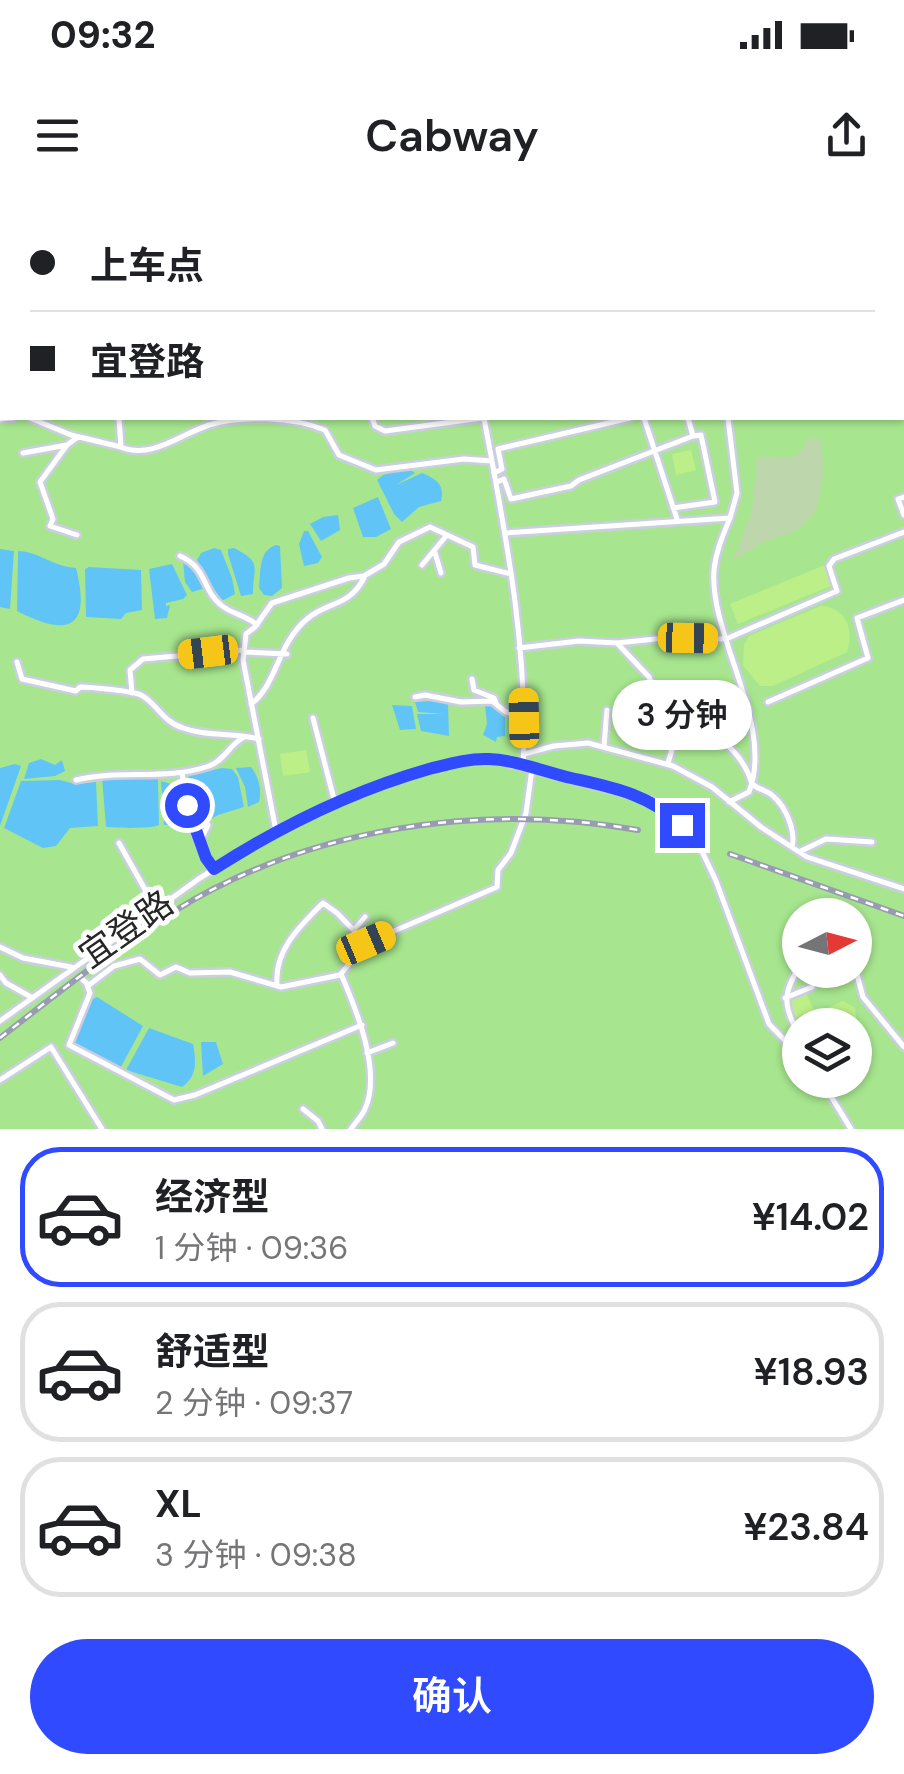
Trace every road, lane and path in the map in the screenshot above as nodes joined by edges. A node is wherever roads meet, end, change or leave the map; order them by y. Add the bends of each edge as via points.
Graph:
1 (35, 420) edge
2 (119, 420) edge
3 (373, 420) edge
4 (459, 420) edge
5 (483, 420) edge
6 (622, 420) edge
7 (645, 420) edge
8 (689, 420) edge
9 (728, 420) edge
10 (78, 436) junction
11 (693, 436) junction
12 (67, 445) junction
13 (122, 447) junction
14 (655, 451) junction
15 (23, 452) dead end
16 (492, 461) junction
17 (502, 470) junction
18 (494, 472) junction
19 (504, 479) junction
20 (496, 482) junction
21 (904, 496) edge
22 (673, 508) junction
23 (904, 515) edge
24 (730, 518) junction
25 (677, 520) junction
26 (506, 532) junction
27 (904, 532) edge
28 (78, 534) dead end
29 (446, 535) junction
30 (435, 553) junction
31 (180, 556) dead end
32 (422, 565) dead end
33 (441, 573) dead end
34 (511, 574) junction
35 (364, 576) junction
36 (904, 600) edge
37 (256, 625) junction
38 (726, 638) junction
39 (617, 644) junction
40 (519, 648) junction
41 (243, 651) junction
42 (283, 655) junction
43 (17, 662) dead end
44 (472, 679) dead end
45 (132, 692) junction
46 (415, 697) dead end
47 (768, 702) dead end
48 (496, 703) junction
49 (251, 704) junction
50 (607, 710) dead end
51 (673, 712) junction
52 (313, 718) dead end
53 (524, 718) junction
54 (247, 736) junction
55 (259, 739) junction
56 (604, 746) junction
57 (524, 754) junction
58 (667, 764) junction
59 (523, 767) junction
60 (532, 769) junction
61 (182, 772) junction
62 (76, 780) dead end
63 (752, 784) junction
64 (729, 802) junction
65 (335, 804) junction
66 (208, 825) dead end
67 (276, 831) junction
68 (200, 842) junction
69 (872, 842) dead end
70 (120, 843) dead end
71 (792, 847) junction
72 (802, 851) dead end
73 (214, 869) junction
74 (904, 889) edge
75 (156, 909) junction
76 (365, 917) dead end
77 (354, 930) junction
78 (366, 943) junction
79 (0, 947) edge
80 (72, 968) junction
81 (341, 974) junction
82 (0, 975) edge
83 (277, 986) junction
84 (790, 988) edge
85 (810, 988) edge
86 (861, 988) edge
87 (32, 997) junction
88 (786, 998) junction
89 (790, 1008) edge
90 (0, 1022) edge
91 (362, 1025) junction
92 (782, 1037) edge
93 (392, 1042) dead end
94 (904, 1047) edge
95 (367, 1053) junction
96 (0, 1080) edge
97 (832, 1098) edge
98 (304, 1109) dead end
99 (102, 1129) edge
100 (322, 1129) edge
101 (351, 1129) edge
102 (852, 1129) edge

1 - 10 street
2 - 13 street
3 - 4 street via 385,432
5 - 16 street
6 - 17 street via 498,450
7 - 14 street
8 - 11 street
9 - 24 street via 736,493
10 - 12 street
10 - 13 street
11 - 14 street
11 - 22 street via 701,435 715,502
12 - 15 street
12 - 28 street via 40,482 50,526
13 - 16 street via 150,450 209,425 260,420 325,430 338,454 376,470
14 - 19 street via 571,486 511,499
14 - 22 street
16 - 18 street
17 - 18 street
17 - 19 street
18 - 20 street
19 - 20 street
20 - 26 street
21 - 23 street via 898,498
22 - 25 street
24 - 25 street
24 - 38 street via 714,573
25 - 26 street
26 - 34 street
27 - 38 street via 834,559 829,566 837,592
29 - 30 street
29 - 34 street via 473,547 475,565
29 - 35 street via 434,527 413,532
30 - 32 street
30 - 33 street
31 - 37 street via 194,562 223,608
34 - 40 street
35 - 37 street via 272,603
35 - 42 street via 350,598 306,620
36 - 47 street via 857,618 868,658
37 - 41 street
38 - 39 street
38 - 63 street via 747,704
39 - 40 street
39 - 51 street via 650,677 661,706
40 - 53 street
41 - 42 street
41 - 45 street via 143,658 130,670
41 - 49 street
42 - 49 street via 266,693
43 - 45 street via 22,679 76,691
44 - 48 street via 474,690
45 - 54 street via 172,725
46 - 48 street
48 - 53 street
49 - 55 street
50 - 56 street
51 - 58 street
51 - 63 street via 735,750
52 - 65 street
53 - 57 street
54 - 55 street
54 - 61 street via 215,764
55 - 67 street
56 - 57 street
56 - 58 street
57 - 59 street
58 - 64 street
59 - 60 street, 宜登路
59 - 65 street, 宜登路 via 492,758 462,760
60 - 78 street via 526,813 498,870 497,887
60 - 92 street, 宜登路 via 651,800 688,831 716,881 769,1024
61 - 62 street
61 - 68 street
63 - 64 street
63 - 71 street via 776,799 794,832
64 - 71 street
65 - 67 street, 宜登路
66 - 68 street
67 - 73 street, 宜登路
68 - 73 street
69 - 72 street via 826,839
70 - 75 street
71 - 74 street
73 - 75 street, 宜登路
75 - 80 street, 宜登路
76 - 77 street
77 - 78 street
77 - 83 street via 323,904 284,948
78 - 81 street
79 - 80 street
80 - 87 street, 宜登路
81 - 83 street
81 - 91 street
82 - 87 street
83 - 91 street via 230,972 176,967 160,975 140,959 114,966 85,983 90,993 69,1045 174,1100
84 - 88 street
85 - 88 street
86 - 94 street
87 - 90 street, 宜登路
88 - 89 street
91 - 95 street
93 - 95 street
95 - 101 street via 366,1108
96 - 99 street via 50,1046
97 - 102 street
98 - 100 street

